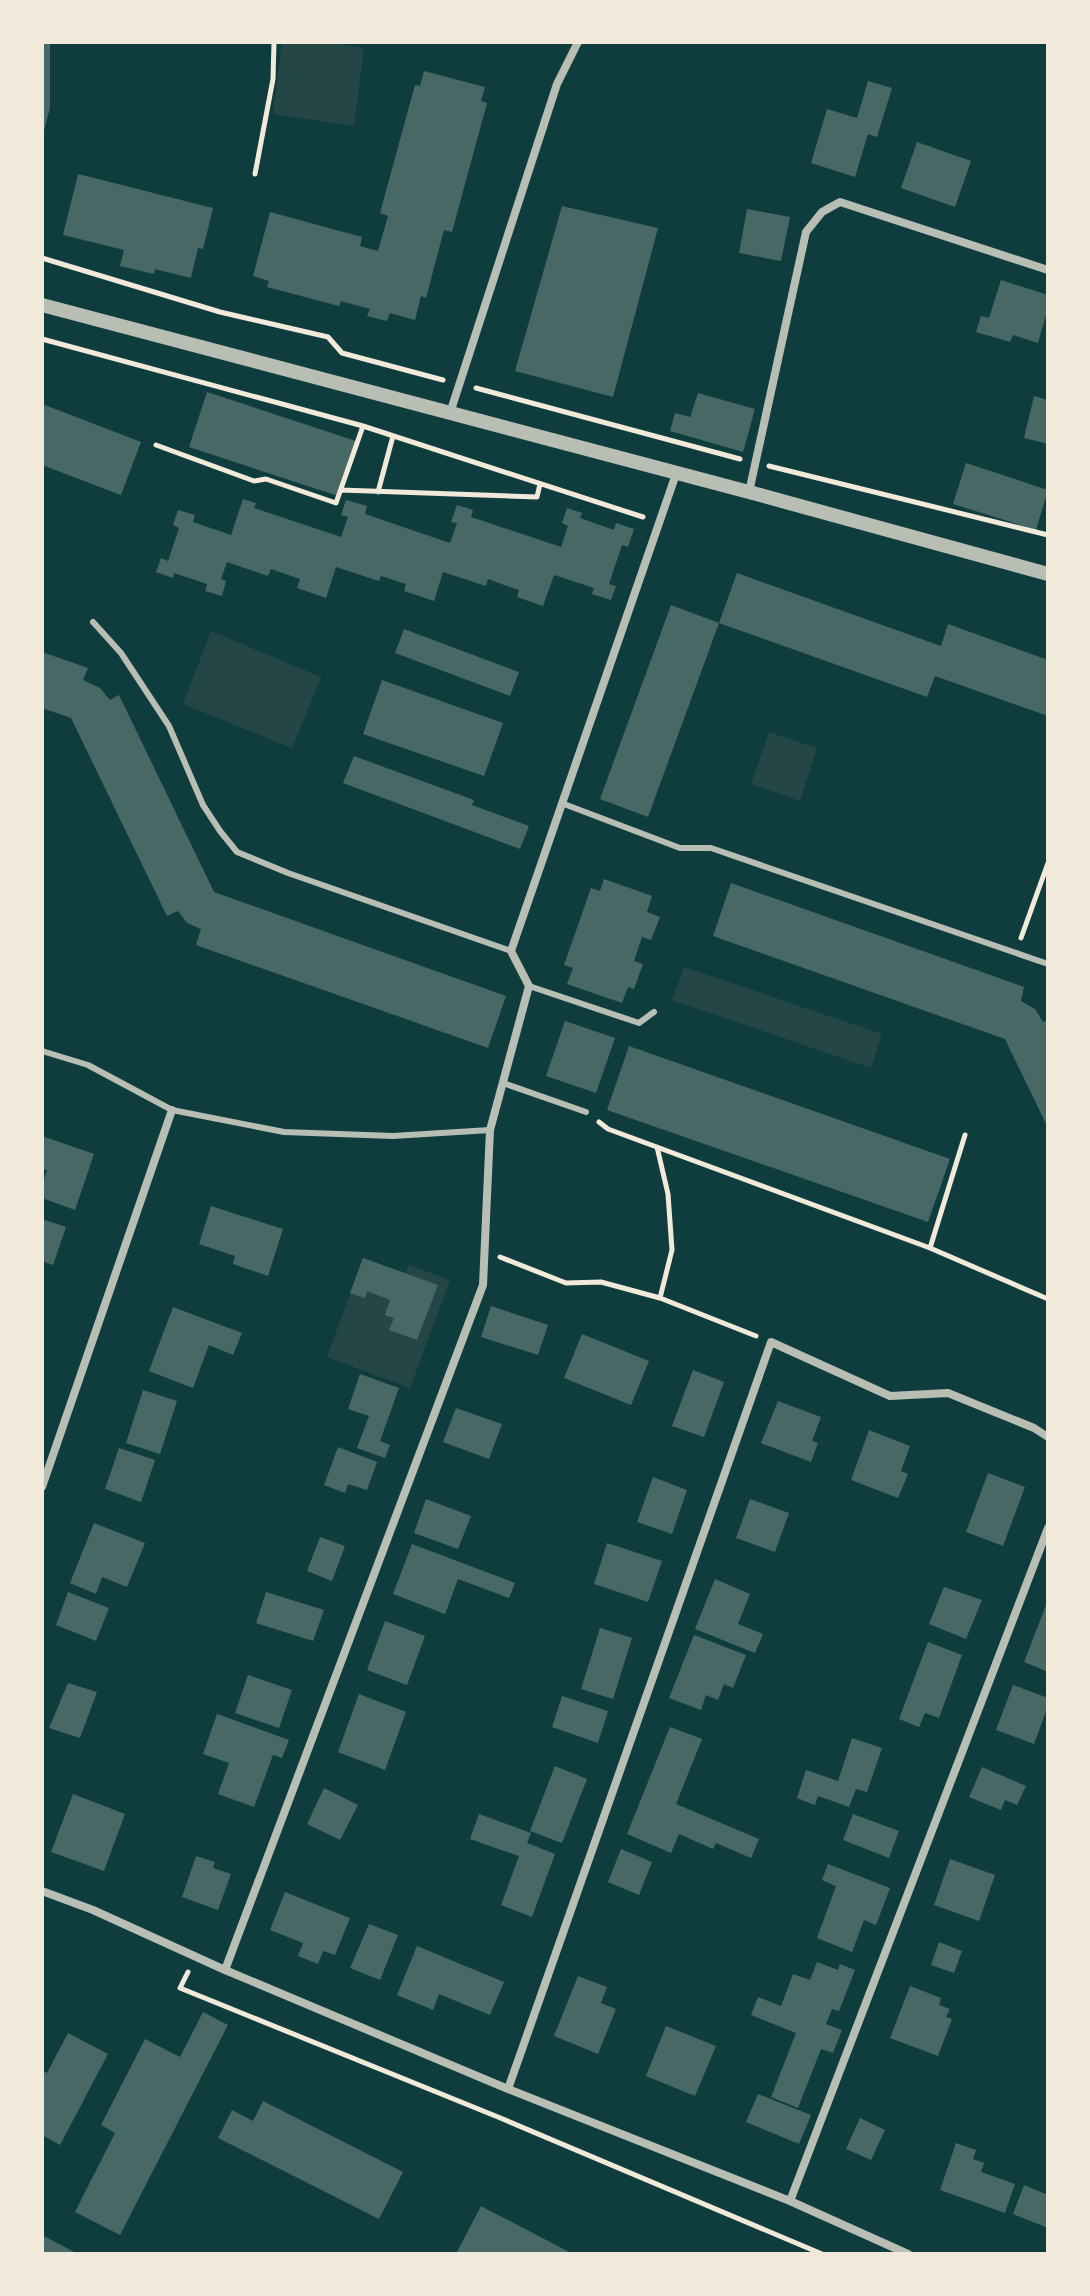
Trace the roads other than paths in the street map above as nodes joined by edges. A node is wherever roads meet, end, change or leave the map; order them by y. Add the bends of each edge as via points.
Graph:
1 (578, 42) edge
2 (1048, 270) edge
3 (42, 305) edge
4 (450, 414) junction
5 (676, 474) junction
6 (749, 492) junction
7 (1048, 574) edge
8 (93, 622) dead end
9 (564, 804) junction
10 (511, 951) junction
11 (1048, 964) edge
12 (529, 986) junction
13 (654, 1012) dead end
14 (42, 1051) edge
15 (503, 1083) junction
16 (172, 1110) junction
17 (586, 1112) road end
18 (490, 1130) junction
19 (1048, 1437) edge
20 (42, 1487) edge
21 (1048, 1528) edge
22 (42, 1891) edge
23 (225, 1970) junction
24 (508, 2089) junction
25 (790, 2201) junction
26 (908, 2254) edge

1 - 4 street via 557,84
2 - 6 street via 840,202 822,212 806,232
3 - 4 street
4 - 5 street
5 - 6 street
5 - 9 street
6 - 7 street
8 - 10 lane via 121,653 169,726 203,805 237,852
9 - 10 street
9 - 11 lane via 680,848 711,848
10 - 12 street
12 - 13 lane via 639,1023
12 - 15 street
14 - 16 lane via 88,1065
15 - 17 lane
15 - 18 street
16 - 18 lane via 284,1132 393,1136
16 - 20 street
18 - 23 street via 483,1285
19 - 24 street via 948,1393 890,1396 771,1342
21 - 25 street
22 - 23 street
23 - 24 street
24 - 25 street
25 - 26 street

